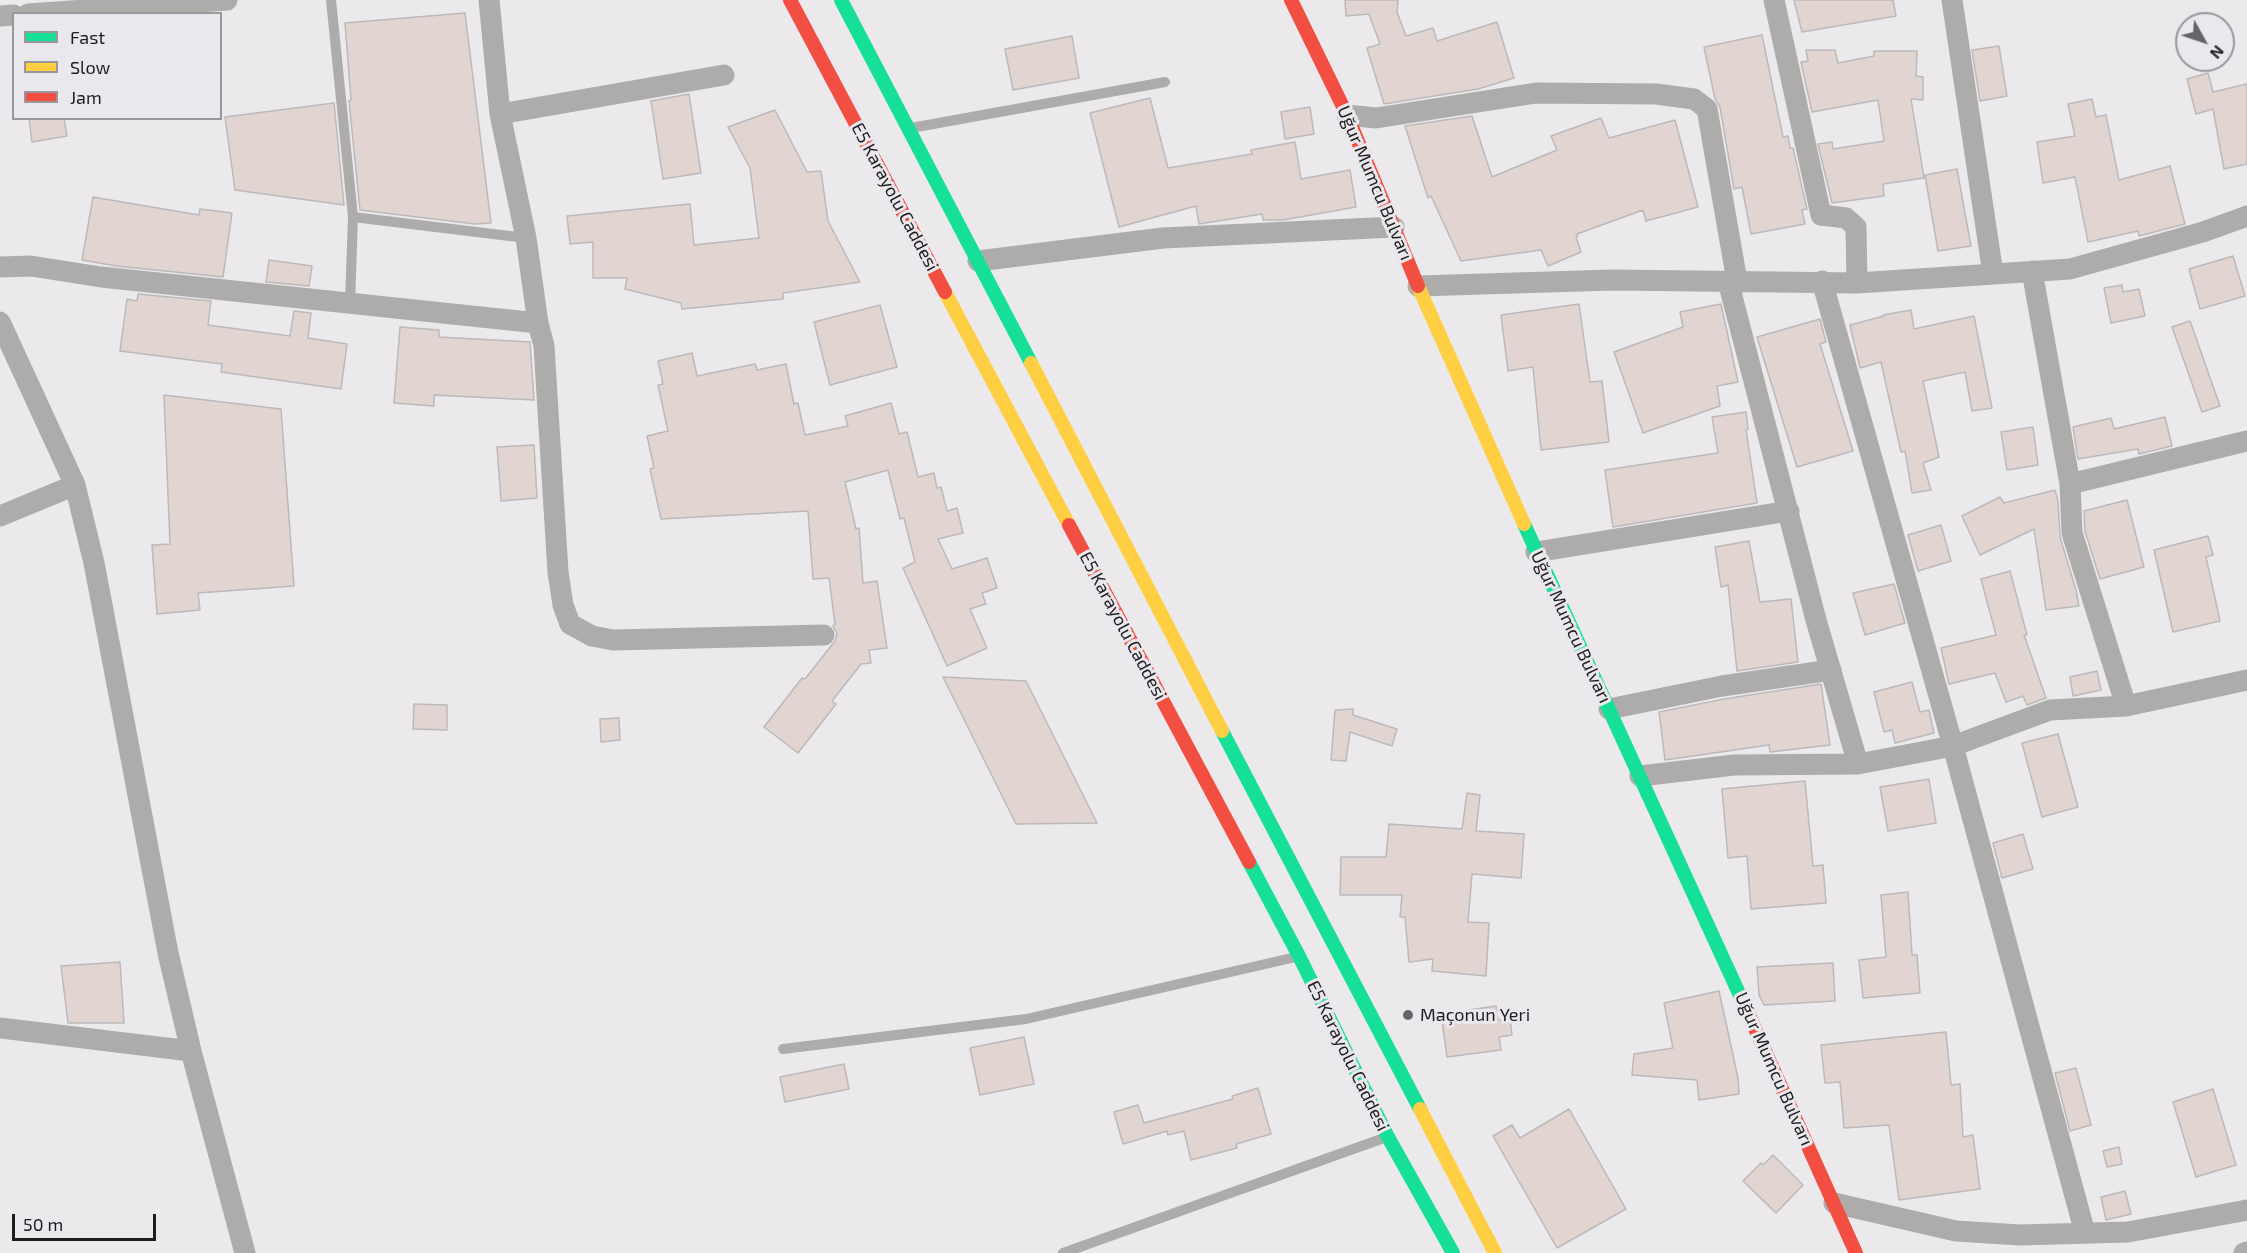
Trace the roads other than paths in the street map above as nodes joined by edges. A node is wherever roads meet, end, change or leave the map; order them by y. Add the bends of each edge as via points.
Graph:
1 (227, 0) edge
2 (331, 0) edge
3 (489, 0) edge
4 (790, 0) edge
5 (842, 0) edge
6 (1291, 0) edge
7 (1774, 0) edge
8 (1952, 0) edge
9 (56, 12) edge
10 (724, 75) dead end
11 (1165, 82) dead end
12 (500, 114) junction
13 (1347, 115) junction
14 (909, 129) junction
15 (2247, 216) edge
16 (353, 217) junction
17 (1394, 227) junction
18 (526, 238) junction
19 (978, 261) junction
20 (0, 267) edge
21 (2032, 272) junction
22 (1993, 274) junction
23 (1733, 281) junction
24 (1822, 281) junction
25 (1857, 283) junction
26 (1418, 286) junction
27 (350, 303) junction
28 (0, 322) edge
29 (538, 324) junction
30 (2247, 441) edge
31 (2070, 484) junction
32 (75, 485) junction
33 (1789, 511) junction
34 (0, 516) edge
35 (1536, 552) junction
36 (824, 635) dead end
37 (1831, 670) junction
38 (2247, 680) edge
39 (2126, 706) junction
40 (1609, 709) junction
41 (1953, 746) junction
42 (1858, 764) junction
43 (1640, 776) junction
44 (1299, 956) junction
45 (0, 1028) edge
46 (783, 1048) dead end
47 (191, 1051) junction
48 (1388, 1137) junction
49 (1834, 1203) junction
50 (2247, 1210) edge
51 (2085, 1233) junction
52 (245, 1253) edge
53 (1063, 1253) edge
54 (1453, 1253) edge
55 (1495, 1253) edge
56 (1856, 1253) edge

1 - 9 street
2 - 16 lane
3 - 12 street
4 - 44 main road, E5 Karayolu Caddesi
5 - 14 main road, E5 Karayolu Caddesi
6 - 13 main road, Uğur Mumcu Bulvarı
7 - 25 street via 1821,215 1846,218 1856,227
8 - 22 street
10 - 12 street
11 - 14 lane
12 - 18 street
13 - 17 main road, Uğur Mumcu Bulvarı
13 - 23 street via 1376,118 1536,93 1656,94 1694,99 1707,109
14 - 19 main road, E5 Karayolu Caddesi
15 - 21 street via 2070,269
16 - 18 lane
16 - 27 lane
17 - 19 street via 1163,238
17 - 26 main road, Uğur Mumcu Bulvarı
18 - 29 street
19 - 55 main road, E5 Karayolu Caddesi
20 - 27 street via 32,266
21 - 22 street
21 - 31 street
22 - 25 street
23 - 24 street
23 - 26 street
23 - 33 street
24 - 25 street
24 - 41 street
26 - 35 main road, Uğur Mumcu Bulvarı
27 - 29 street
28 - 32 street
29 - 36 street via 544,346 558,572 570,624 592,636 613,640
30 - 31 street
31 - 39 street via 2072,532
32 - 34 street
32 - 47 street
33 - 35 street
33 - 37 street
35 - 40 main road, Uğur Mumcu Bulvarı
37 - 40 street via 1722,686
37 - 42 street
38 - 39 street
39 - 41 street via 2050,710
40 - 43 main road, Uğur Mumcu Bulvarı
41 - 42 street
41 - 51 street
42 - 43 street via 1734,765
43 - 49 main road, Uğur Mumcu Bulvarı
44 - 46 lane via 1026,1019
44 - 48 main road, E5 Karayolu Caddesi
45 - 47 street
47 - 52 street
48 - 53 lane
48 - 54 main road, E5 Karayolu Caddesi
49 - 51 street via 1956,1231 2020,1235
49 - 56 main road, Uğur Mumcu Bulvarı
50 - 51 street via 2128,1232

